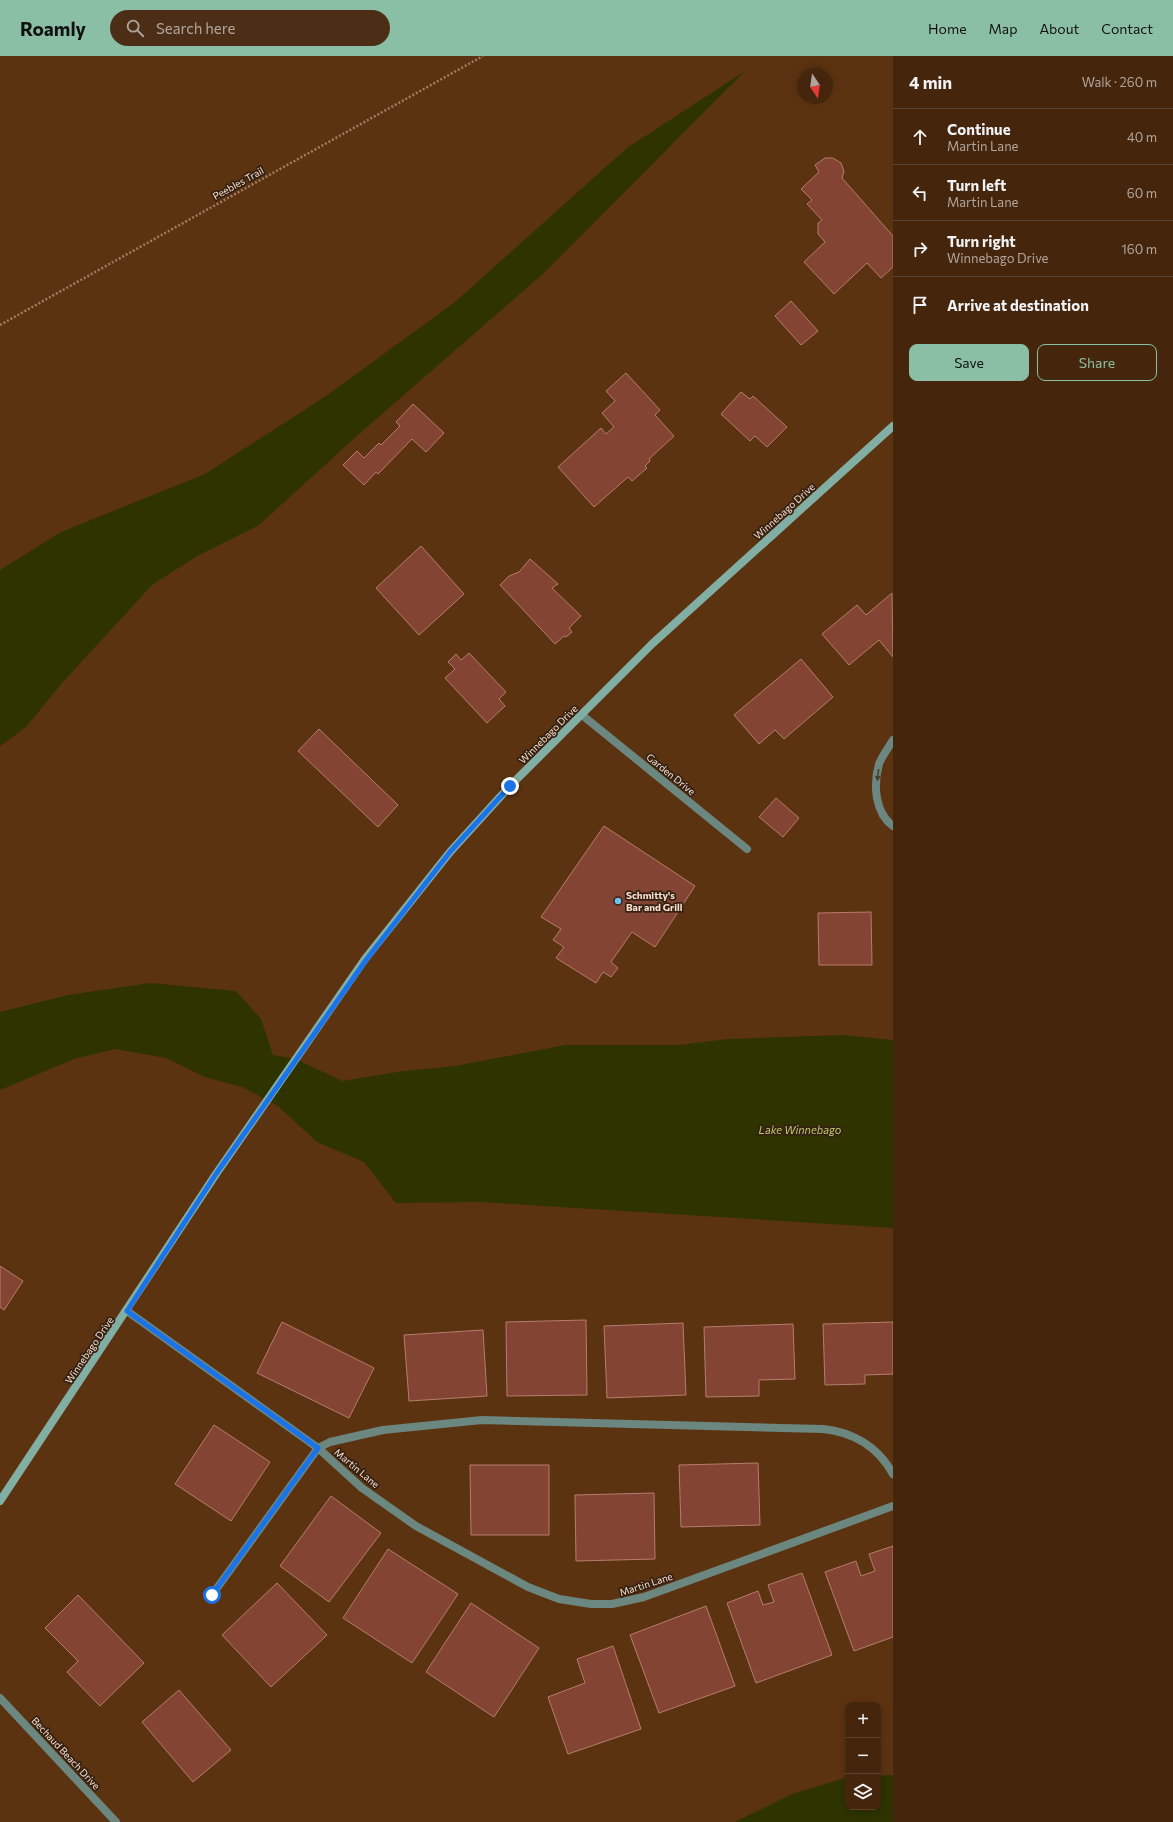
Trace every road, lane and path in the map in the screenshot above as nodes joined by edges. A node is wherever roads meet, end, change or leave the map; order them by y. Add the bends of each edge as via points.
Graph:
1 (483, 56) edge
2 (0, 325) edge
3 (893, 426) edge
4 (582, 715) junction
5 (893, 740) edge
6 (893, 826) edge
7 (747, 849) dead end
8 (127, 1311) junction
9 (318, 1448) junction
10 (893, 1474) edge
11 (0, 1501) edge
12 (893, 1506) edge
13 (212, 1595) dead end
14 (0, 1698) edge
15 (116, 1822) edge

1 - 2 path, Peebles Trail
3 - 4 main road, Winnebago Drive via 652,644
4 - 7 street, Garden Drive
4 - 8 main road, Winnebago Drive via 510,786 450,852 366,960 216,1174
5 -> 6 street via 879,764 876,798 885,821
8 - 9 street, Martin Lane
8 - 11 main road, Winnebago Drive
9 - 10 street, Martin Lane via 330,1442 383,1430 482,1420 823,1429 844,1432 864,1441 880,1456
9 - 12 street, Martin Lane via 362,1488 416,1526 528,1587 559,1599 591,1604 623,1602 644,1597
9 - 13 street
14 - 15 street, Bechaud Beach Drive

